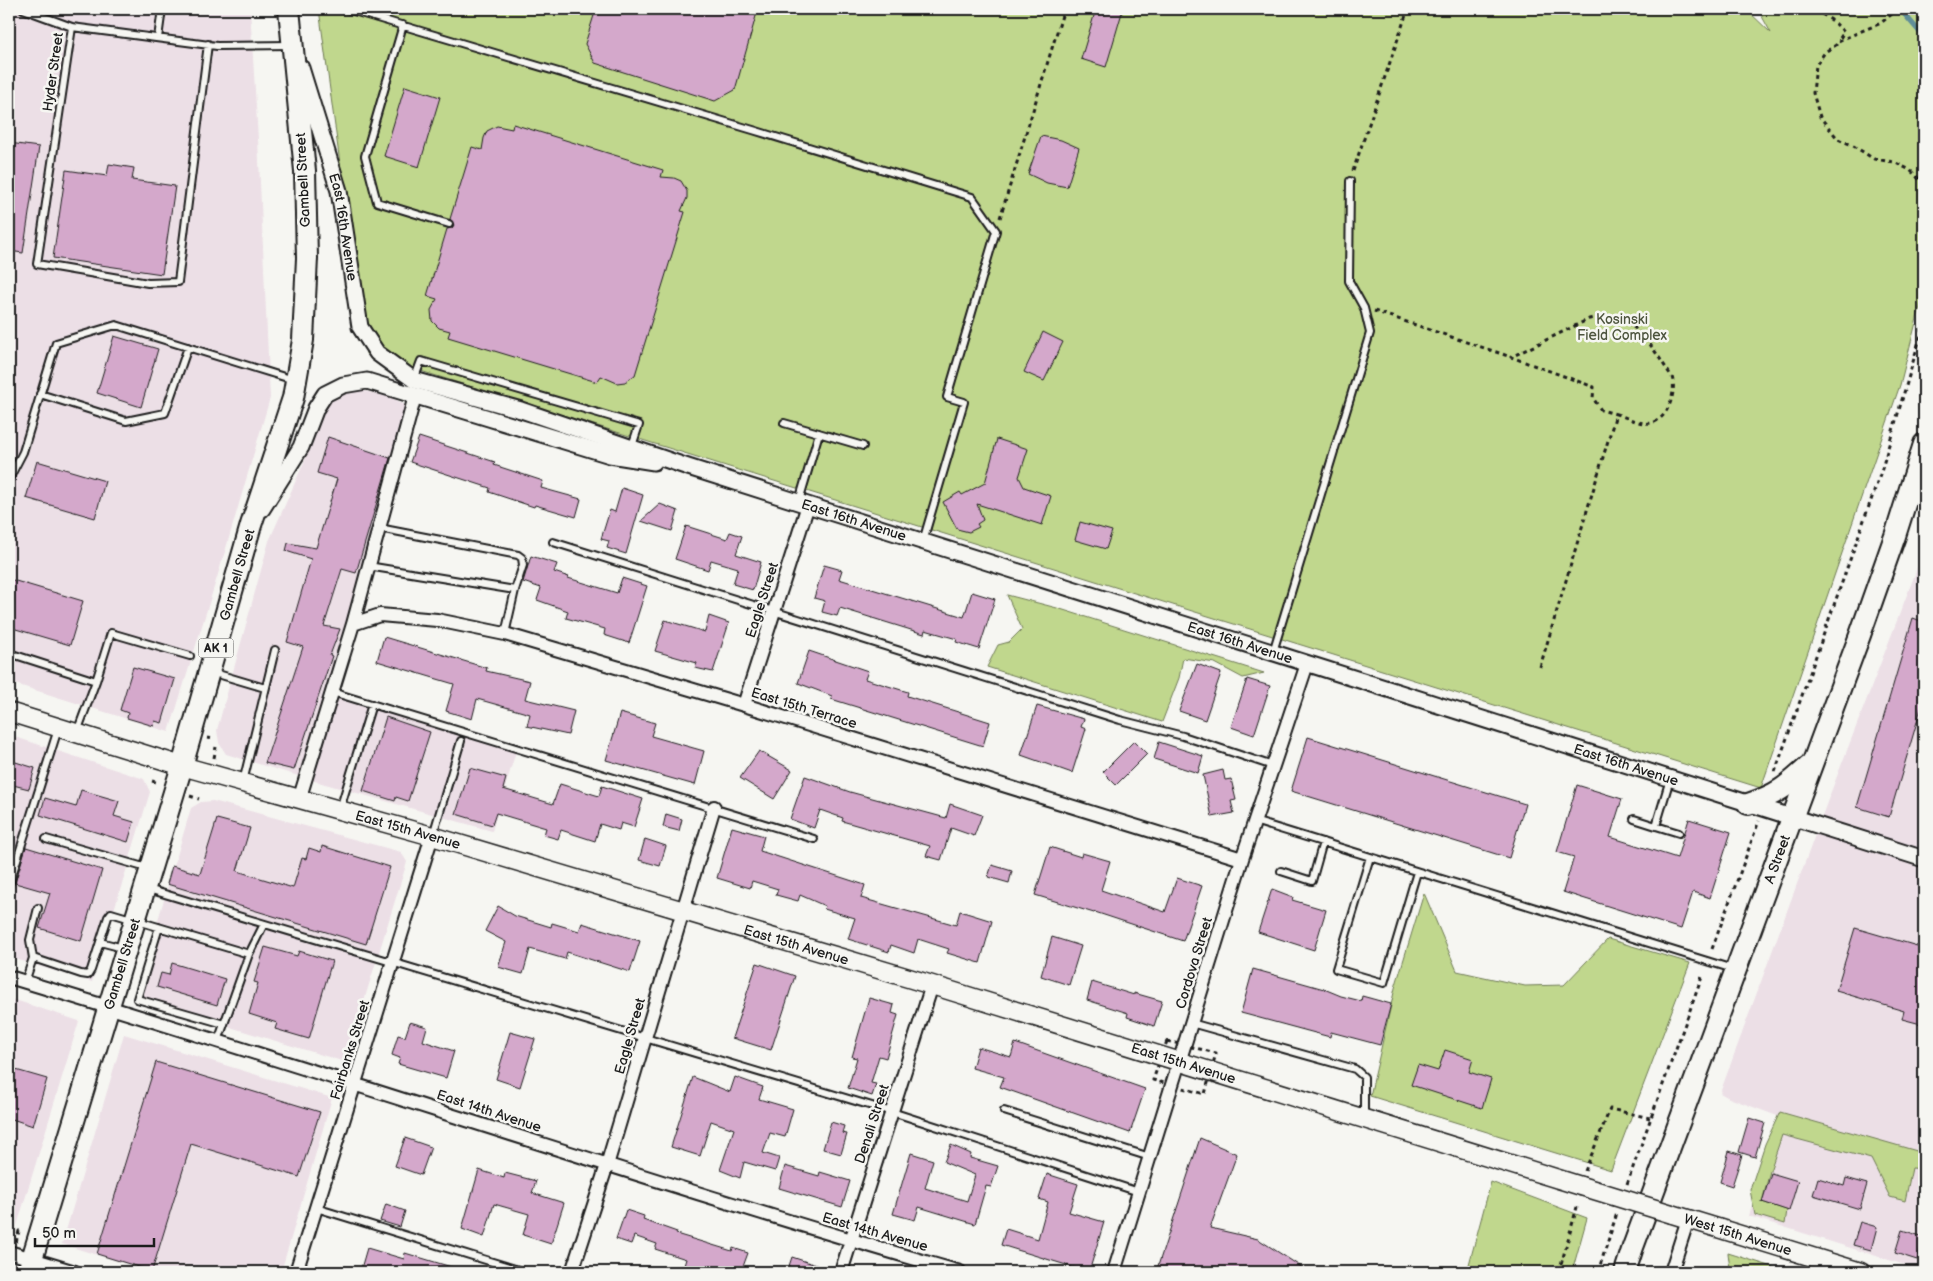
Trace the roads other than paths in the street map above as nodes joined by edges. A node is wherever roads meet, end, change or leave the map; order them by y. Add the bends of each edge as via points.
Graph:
1 (23, 9) edge
2 (162, 9) edge
3 (289, 9) edge
4 (347, 9) edge
5 (403, 25) junction
6 (72, 26) junction
7 (158, 38) junction
8 (208, 44) junction
9 (294, 45) junction
10 (1350, 181) road end
11 (449, 224) dead end
12 (188, 346) junction
13 (296, 380) junction
14 (414, 380) junction
15 (40, 394) junction
16 (415, 396) junction
17 (784, 423) dead end
18 (820, 433) junction
19 (1924, 444) edge
20 (632, 446) junction
21 (863, 446) dead end
22 (688, 467) junction
23 (9, 479) edge
24 (803, 504) junction
25 (251, 525) junction
26 (379, 528) junction
27 (923, 541) junction
28 (553, 542) dead end
29 (368, 566) junction
30 (514, 590) junction
31 (774, 612) junction
32 (353, 624) junction
33 (505, 634) junction
34 (275, 650) dead end
35 (1273, 652) junction
36 (9, 653) edge
37 (190, 656) dead end
38 (1307, 664) junction
39 (209, 671) junction
40 (96, 680) junction
41 (265, 688) junction
42 (332, 692) junction
43 (372, 704) junction
44 (744, 705) junction
45 (9, 712) edge
46 (58, 728) junction
47 (76, 734) junction
48 (460, 741) dead end
49 (1812, 763) junction
50 (182, 766) junction
51 (1273, 766) junction
52 (1670, 779) junction
53 (242, 783) junction
54 (299, 800) junction
55 (1748, 804) junction
56 (714, 807) junction
57 (340, 810) junction
58 (1792, 818) junction
59 (1634, 819) dead end
60 (1254, 821) junction
61 (1656, 826) junction
62 (1679, 833) dead end
63 (432, 836) junction
64 (46, 839) dead end
65 (814, 839) dead end
66 (1323, 842) junction
67 (1370, 857) junction
68 (1924, 859) edge
69 (1242, 860) junction
70 (1280, 871) dead end
71 (1417, 872) junction
72 (148, 878) junction
73 (9, 885) edge
74 (38, 908) dead end
75 (682, 912) junction
76 (136, 920) junction
77 (264, 924) junction
78 (159, 927) junction
79 (100, 942) junction
80 (127, 949) junction
81 (248, 954) junction
82 (33, 958) junction
83 (393, 962) junction
84 (1736, 970) junction
85 (9, 977) edge
86 (25, 982) junction
87 (932, 985) junction
88 (109, 1008) junction
89 (1191, 1023) junction
90 (224, 1024) junction
91 (645, 1038) junction
92 (218, 1041) junction
93 (1180, 1062) junction
94 (355, 1084) junction
95 (1004, 1111) dead end
96 (892, 1112) junction
97 (1364, 1119) junction
98 (1150, 1157) junction
99 (607, 1165) junction
100 (1583, 1178) joint
101 (1139, 1192) junction
102 (316, 1208) junction
103 (1680, 1216) junction
104 (850, 1240) junction
105 (9, 1252) edge
106 (30, 1266) edge
107 (75, 1272) edge
108 (296, 1272) edge
109 (525, 1272) edge
110 (572, 1272) edge
111 (841, 1272) edge
112 (960, 1272) edge
113 (1114, 1272) edge
114 (1625, 1272) edge
115 (1671, 1272) edge
116 (1861, 1272) edge

1 - 6 lane
2 - 7 lane
3 - 9 main road, Gambell Street / AK 1
4 - 5 lane
5 - 11 lane via 365,156 377,202
5 - 27 lane via 972,198 996,231 947,397 964,402
6 - 7 lane
6 - 8 lane, Hyder Street via 37,264 148,283 178,282
7 - 8 lane
8 - 9 lane
9 - 13 main road, Gambell Street / AK 1 via 305,171 307,258 303,340
9 - 14 street, East 16th Avenue via 339,191 360,327 377,353
10 - 35 lane via 1349,282 1364,308 1370,333
12 - 13 lane
12 - 15 lane via 116,325 56,343
12 - 15 lane via 165,413 126,421
13 - 25 main road, Gambell Street / AK 1
14 - 20 street, East 16th Avenue
14 - 20 lane via 420,360 638,425
15 - 23 lane via 23,452
16 - 22 street, East 16th Avenue via 610,455
16 - 25 street, East 16th Avenue via 367,381 343,384 325,394 301,447
16 - 26 street
17 - 18 lane
18 - 21 lane
18 - 24 lane
19 - 49 main road, A Street via 1917,476
20 - 22 street, East 16th Avenue
22 - 24 street, East 16th Avenue
24 - 27 street, East 16th Avenue
24 - 31 street, Eagle Street
25 - 39 main road, Gambell Street / AK 1
26 - 29 street
26 - 30 lane via 518,555 523,565
27 - 35 street, East 16th Avenue
28 - 31 lane
29 - 30 lane
29 - 32 street
30 - 33 lane
31 - 44 street, Eagle Street
31 - 51 lane
32 - 33 street, East 15th Terrace via 380,615 438,620
32 - 42 street
33 - 44 street, East 15th Terrace
34 - 41 lane
35 - 38 street, East 16th Avenue
36 - 40 lane
37 - 40 lane via 111,633
38 - 51 street, Cordova Street
38 - 52 street, East 16th Avenue
39 - 41 lane
39 - 50 main road, Gambell Street / AK 1
40 - 47 lane
41 - 53 lane
42 - 43 lane
42 - 54 street
43 - 56 lane
43 - 57 lane
44 - 69 street, East 15th Terrace
45 - 46 main road, East 15th Avenue
46 - 47 main road, East 15th Avenue
46 - 73 lane
47 - 50 main road, East 15th Avenue
48 - 63 lane
49 - 55 main road via 1782,790
49 - 58 main road, A Street
50 - 53 main road, East 15th Avenue
50 - 72 main road, Gambell Street / AK 1
51 - 60 street, Cordova Street
52 - 55 street, East 16th Avenue
52 - 61 lane
53 - 54 main road, East 15th Avenue
54 - 57 main road, East 15th Avenue
55 - 58 street, East 16th Avenue
56 - 65 lane
56 - 75 street, Eagle Street
57 - 63 main road, East 15th Avenue
58 - 68 street, East 16th Avenue
58 - 84 main road, A Street
59 - 61 lane
60 - 66 lane
60 - 69 street, Cordova Street
61 - 62 lane
63 - 75 main road, East 15th Avenue
63 - 83 street, Fairbanks Street
64 - 72 lane
66 - 67 lane
66 - 70 lane via 1312,881
67 - 71 lane
67 - 71 lane via 1336,969 1384,983
69 - 89 street, Cordova Street
71 - 84 lane
72 - 76 main road, Gambell Street / AK 1
72 - 77 lane
74 - 82 lane via 30,940
75 - 87 main road, East 15th Avenue
75 - 91 street, Eagle Street
76 - 78 lane
76 - 79 lane via 111,913
76 - 80 main road, Gambell Street / AK 1
77 - 81 lane
77 - 83 lane
78 - 81 lane
78 - 90 lane via 137,999
79 - 80 lane
79 - 82 lane via 88,975
80 - 88 main road, Gambell Street / AK 1
81 - 90 lane
82 - 86 lane
83 - 91 lane
83 - 94 street, Fairbanks Street
84 - 114 main road, A Street
85 - 86 street, East 14th Avenue
86 - 88 street, East 14th Avenue
87 - 93 main road, East 15th Avenue
87 - 96 street, Denali Street
88 - 92 street, East 14th Avenue
88 - 106 main road, Gambell Street / AK 1
89 - 93 street, Cordova Street
89 - 97 lane via 1355,1069 1364,1077
90 - 92 lane
91 - 96 lane
91 - 99 street, Eagle Street
92 - 94 street, East 14th Avenue
93 - 97 main road, East 15th Avenue
93 - 98 street, Cordova Street
94 - 99 street, East 14th Avenue
94 - 102 street, Fairbanks Street
95 - 98 lane
96 - 101 lane
96 - 104 street, Denali Street
97 - 100 main road, East 15th Avenue
98 - 101 street, Cordova Street
99 - 104 street, East 14th Avenue
99 - 110 street, Eagle Street
100 - 103 main road, West 15th Avenue, bridge
101 - 113 street, Cordova Street
102 - 108 street, Fairbanks Street
102 - 109 lane
103 - 115 street
103 - 116 main road, West 15th Avenue
104 - 111 street, Denali Street
104 - 112 street, East 14th Avenue
105 - 106 street
106 - 107 street

